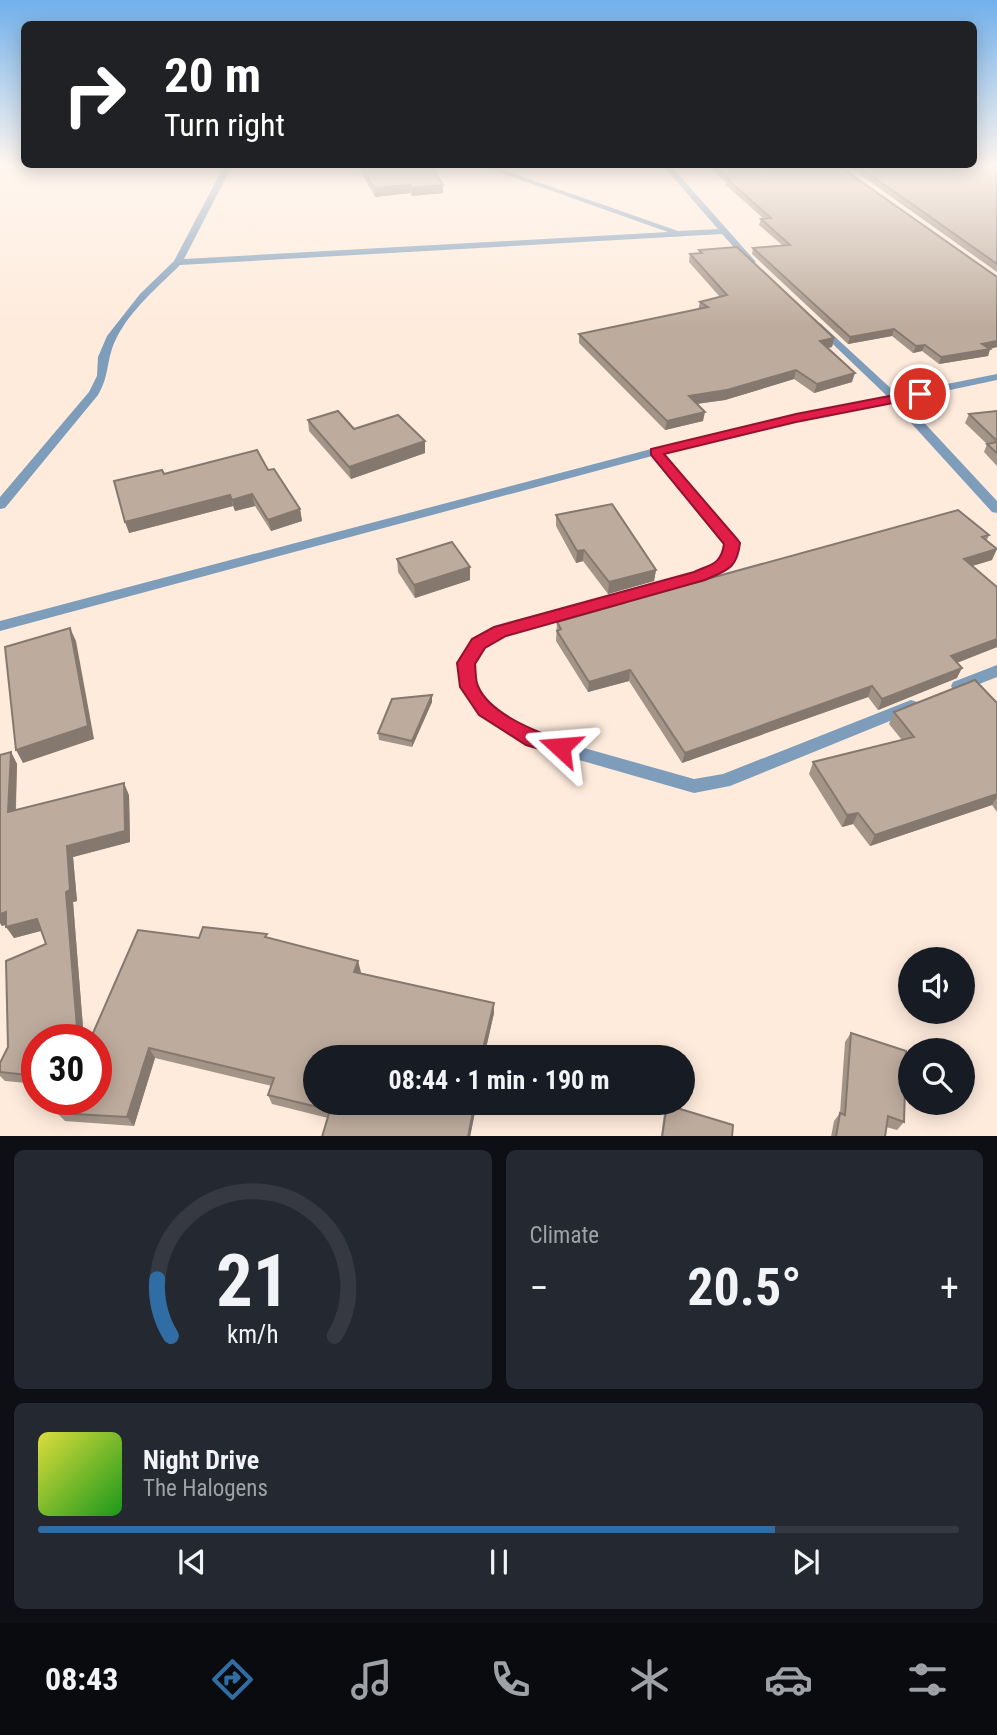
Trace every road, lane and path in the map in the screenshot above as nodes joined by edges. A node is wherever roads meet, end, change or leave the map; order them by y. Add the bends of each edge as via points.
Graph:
1 (200, 219) edge
2 (641, 219) edge
3 (713, 219) edge
4 (724, 231) junction
5 (682, 233) junction
6 (178, 262) junction
7 (761, 271) edge
8 (810, 317) edge
9 (997, 377) edge
10 (896, 399) junction
11 (655, 452) junction
12 (0, 505) edge
13 (997, 509) edge
14 (0, 626) edge
15 (997, 671) edge
16 (947, 691) edge
17 (923, 701) edge

1 - 6 street
2 - 5 street
3 - 4 street
4 - 5 street
4 - 7 street
5 - 6 street
6 - 12 street via 143,296 112,337 94,393
8 - 10 street
9 - 10 street
10 - 11 street
10 - 13 street
11 - 14 street
11 - 17 street via 732,543 730,558 699,576 500,631 479,644 466,663 469,687 485,710 533,740 694,786 724,781
15 - 16 street

